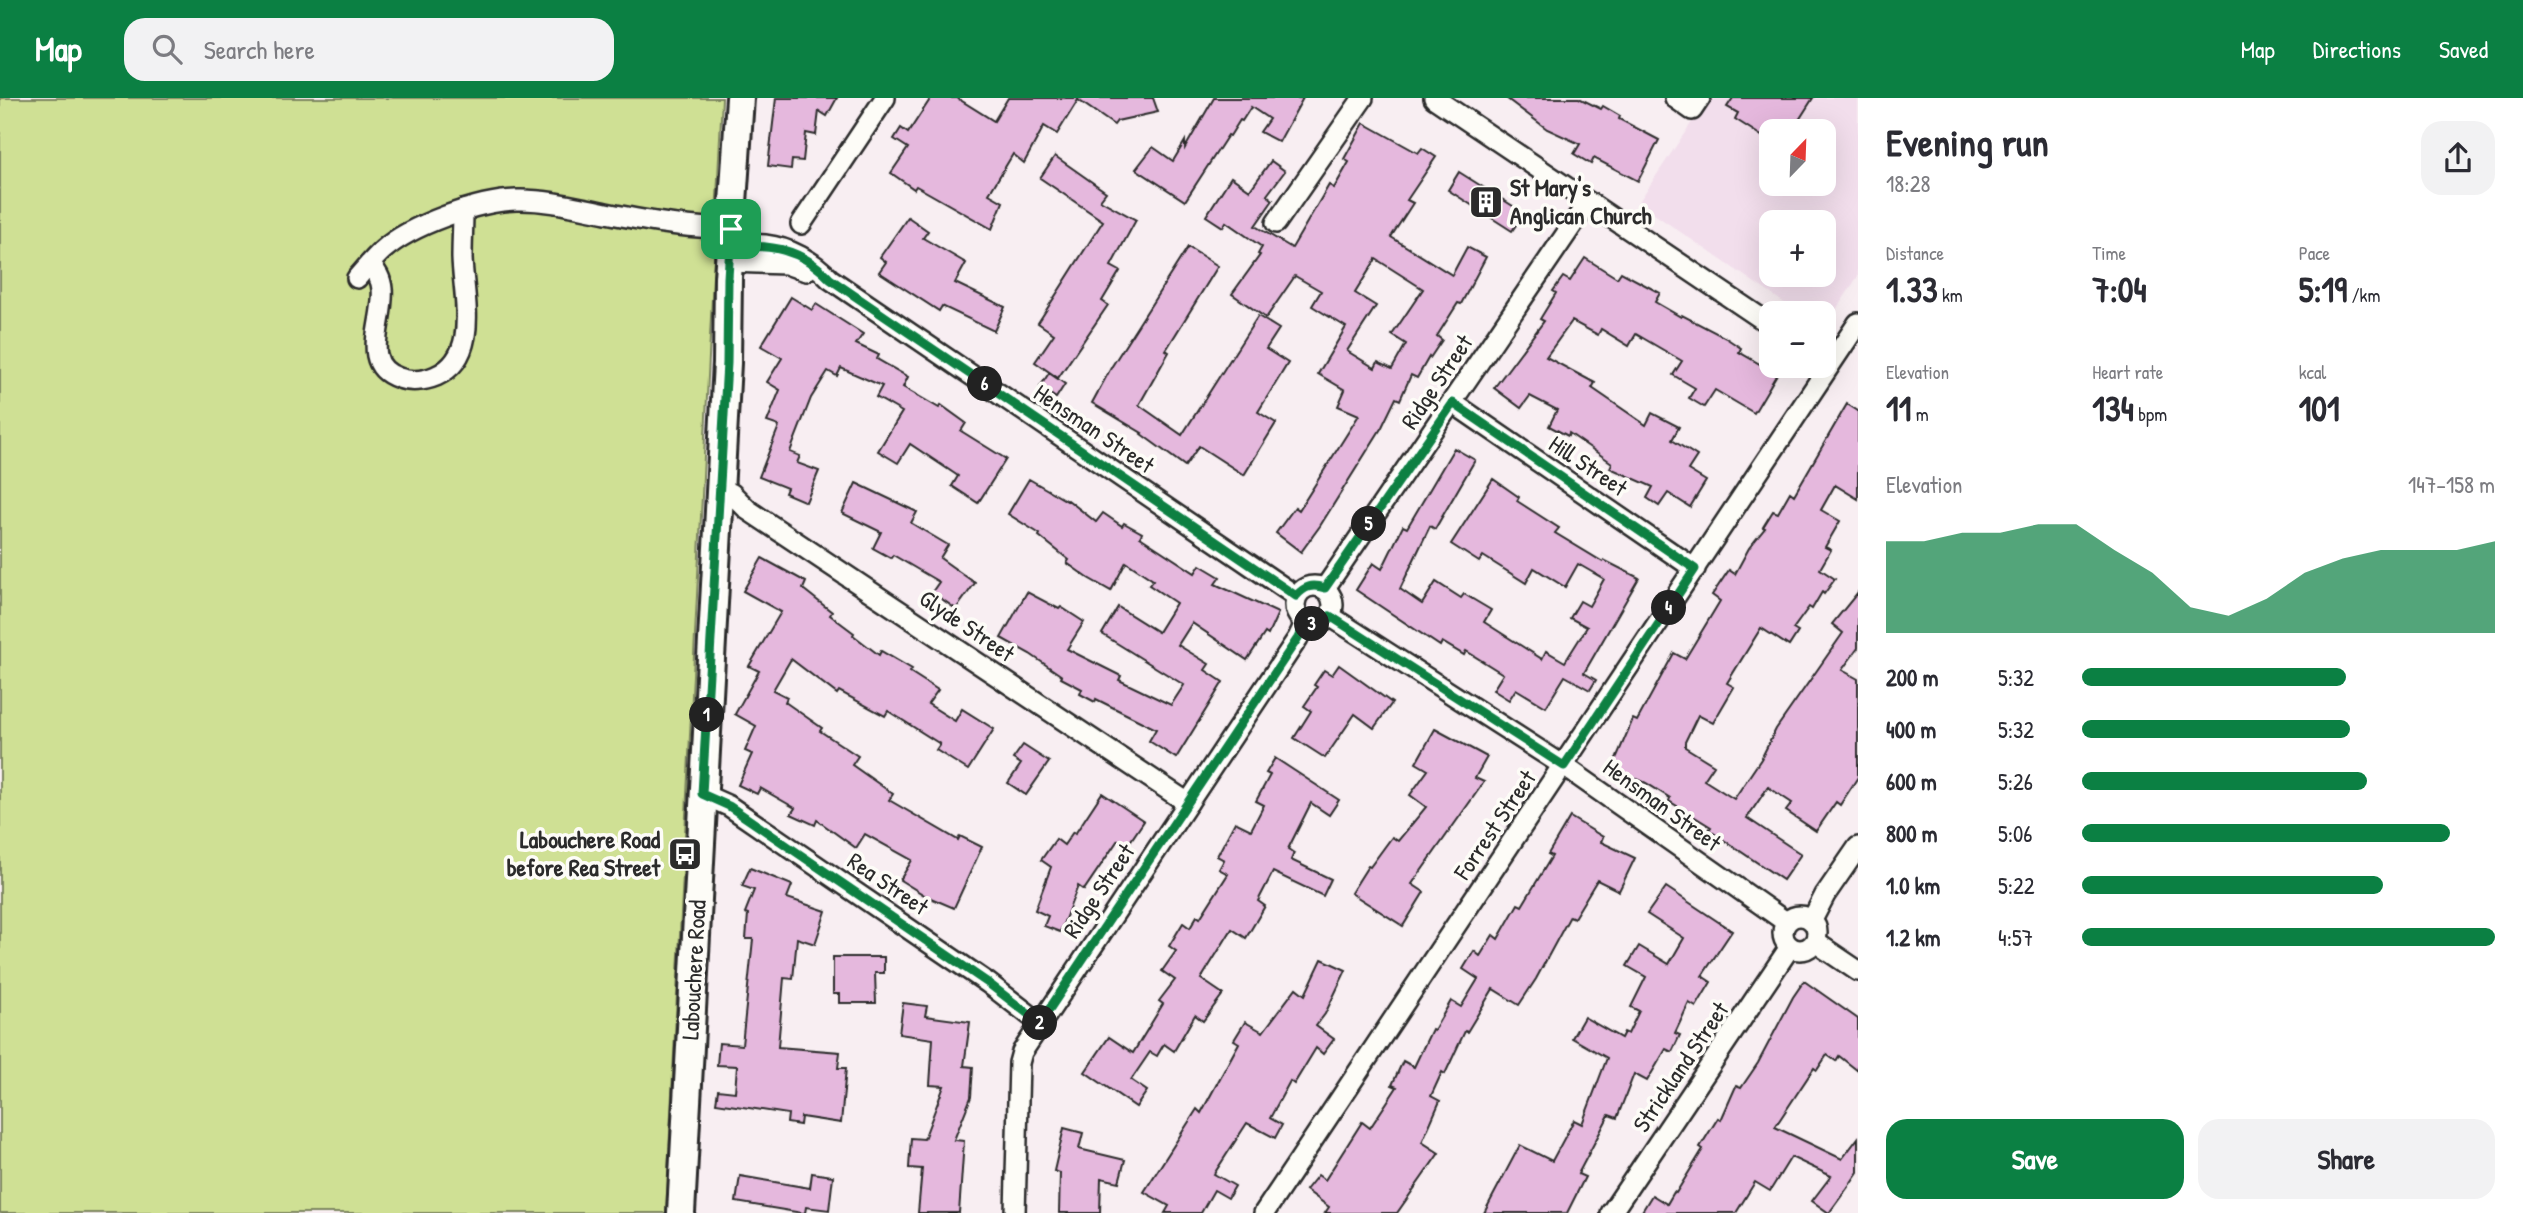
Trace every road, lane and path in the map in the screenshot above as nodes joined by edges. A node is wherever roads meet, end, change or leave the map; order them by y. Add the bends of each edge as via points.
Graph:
1 (740, 98) edge
2 (751, 98) edge
3 (885, 98) edge
4 (1363, 98) edge
5 (1434, 98) edge
6 (1675, 98) edge
7 (1700, 98) edge
8 (1588, 202) junction
9 (463, 210) junction
10 (1276, 223) dead end
11 (801, 224) dead end
12 (737, 246) junction
13 (1759, 317) edge
14 (1858, 323) edge
15 (1836, 351) edge
16 (1817, 378) edge
17 (1453, 403) junction
18 (725, 492) junction
19 (1695, 569) junction
20 (1325, 588) junction
21 (1296, 596) junction
22 (1330, 616) junction
23 (1305, 623) junction
24 (1564, 766) junction
25 (708, 796) junction
26 (1188, 803) junction
27 (1858, 847) edge
28 (1812, 920) junction
29 (1786, 922) junction
30 (1815, 942) junction
31 (1790, 947) junction
32 (1858, 971) edge
33 (1040, 1023) junction
34 (681, 1213) edge
35 (692, 1213) edge
36 (1014, 1213) edge
37 (1264, 1213) edge
38 (1611, 1213) edge

1 - 12 main road, Labouchere Road
2 - 12 main road, Labouchere Road
3 - 11 street
4 - 10 street
5 - 8 street
6 - 7 street via 1692,110
8 - 13 street
8 - 17 street, Ridge Street
9 - 9 street, Hensman Street via 384,249 363,271 380,278 374,350 391,375 410,380 433,377 456,358 466,331
9 - 12 street, Hensman Street via 483,203 542,201 698,227
12 - 18 main road, Labouchere Road
12 - 21 street, Hensman Street via 764,245 817,264 830,279
14 - 15 street, Forrest Street
16 - 19 street, Forrest Street
17 - 19 street, Hill Street
17 - 20 street, Ridge Street
18 - 25 main road, Labouchere Road
18 - 26 street, Glyde Street
19 - 24 street, Forrest Street
20 - 21 street via 1303,588
20 - 22 street via 1333,600
21 - 23 street via 1296,614
22 - 23 street via 1315,625
22 - 24 street, Hensman Street
23 - 26 street, Ridge Street
24 - 29 street, Hensman Street
24 - 37 street, Forrest Street
25 - 33 street, Rea Street via 988,983
25 - 34 main road, Labouchere Road
25 - 35 main road, Labouchere Road
26 - 33 street, Ridge Street
27 - 28 street
28 - 29 street via 1801,916
28 - 30 street via 1818,933
29 - 31 street via 1783,933
30 - 31 street via 1801,950
30 - 32 street
31 - 38 street, Strickland Street
33 - 36 street, Ridge Street via 1018,1063

